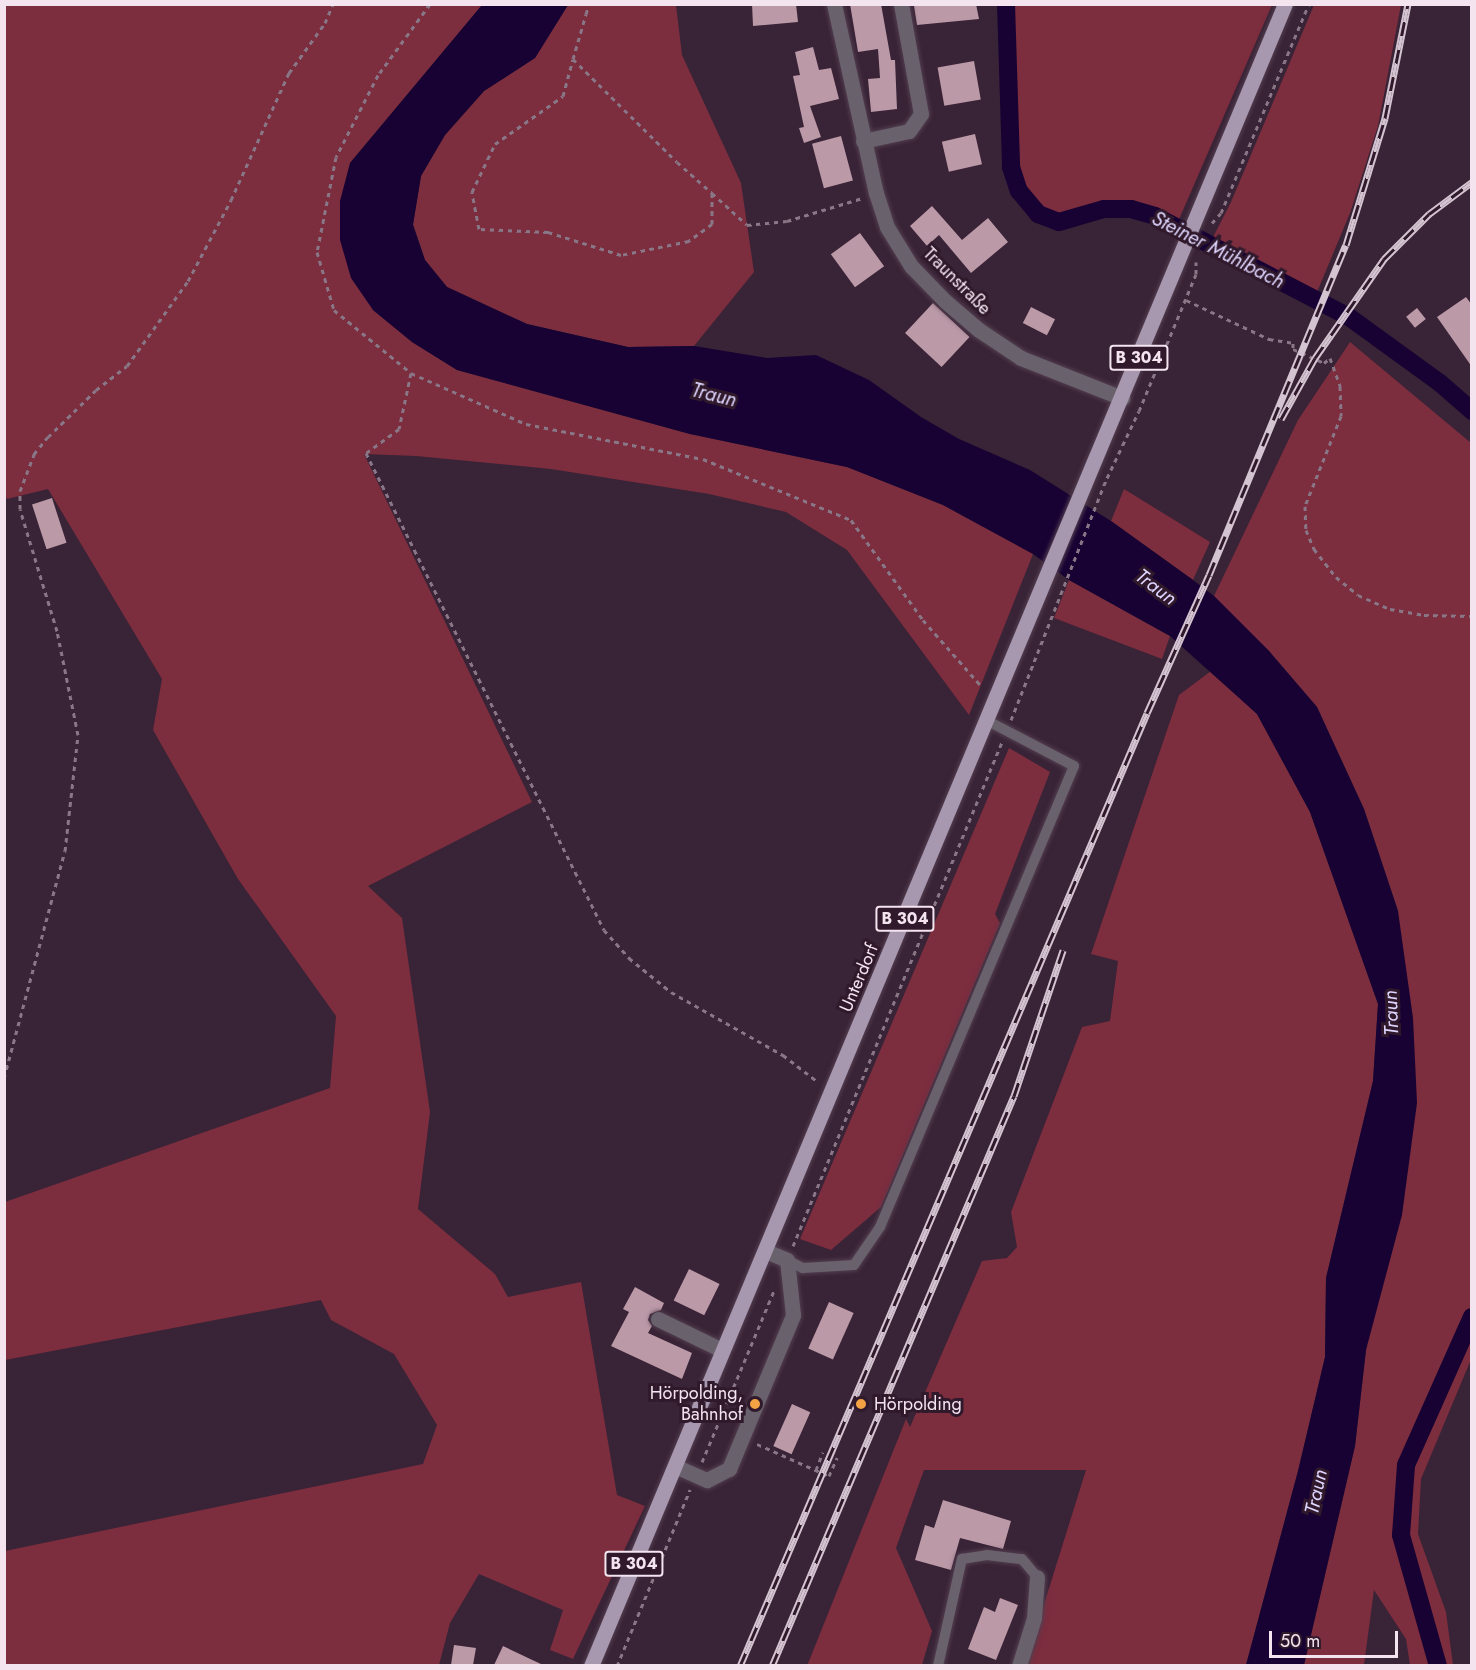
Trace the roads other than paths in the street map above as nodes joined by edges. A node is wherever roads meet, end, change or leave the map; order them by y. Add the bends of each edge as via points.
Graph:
1 (834, 4) edge
2 (901, 4) edge
3 (1285, 4) edge
4 (863, 141) junction
5 (1122, 398) junction
6 (987, 721) junction
7 (766, 1251) junction
8 (787, 1260) junction
9 (658, 1319) dead end
10 (722, 1350) junction
11 (675, 1466) junction
12 (1036, 1577) joint
13 (591, 1665) edge
14 (938, 1665) edge
15 (1019, 1665) edge

1 - 4 street, Traunstraße
2 - 4 street via 921,114 909,131
3 - 5 main road, B 304 via 1206,197 1192,250
4 - 5 street, Traunstraße via 887,227 911,266 938,294 979,330 1022,358
5 - 6 main road, Unterdorf / B 304
6 - 7 main road, Unterdorf / B 304
6 - 8 lane via 1074,766 880,1227 854,1265 803,1268
7 - 8 street
7 - 10 main road, Unterdorf / B 304
8 - 11 street via 793,1315 729,1469 708,1480
9 - 10 street
10 - 11 main road, Unterdorf / B 304
11 - 13 main road, Unterdorf / B 304
12 - 14 lane via 1022,1559 987,1555 962,1558
12 - 15 street via 1034,1618

